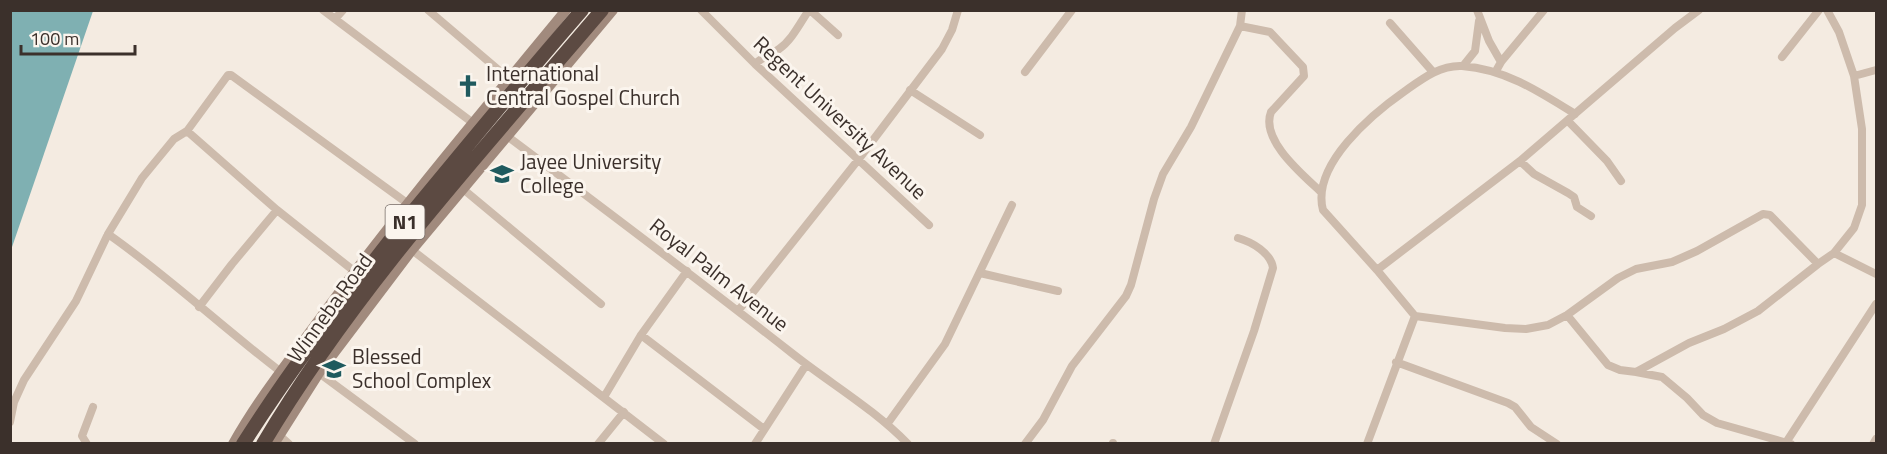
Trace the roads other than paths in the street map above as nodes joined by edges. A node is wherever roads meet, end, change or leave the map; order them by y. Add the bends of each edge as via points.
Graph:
1 (323, 10) edge
2 (343, 10) edge
3 (428, 10) edge
4 (566, 10) edge
5 (582, 10) edge
6 (602, 10) edge
7 (613, 10) edge
8 (809, 10) edge
9 (958, 10) edge
10 (1072, 10) edge
11 (1242, 10) edge
12 (1477, 10) edge
13 (1544, 10) edge
14 (1699, 10) edge
15 (1819, 10) edge
16 (1827, 10) edge
17 (702, 11) edge
18 (335, 19) junction
19 (1479, 20) junction
20 (1390, 23) dead end
21 (1240, 26) junction
22 (838, 35) dead end
23 (1782, 57) dead end
24 (1501, 62) junction
25 (755, 64) junction
26 (1463, 66) junction
27 (1876, 70) edge
28 (1496, 71) junction
29 (1025, 72) dead end
30 (1433, 72) junction
31 (1854, 76) junction
32 (509, 79) junction
33 (910, 90) junction
34 (1575, 114) junction
35 (1568, 121) junction
36 (473, 123) junction
37 (187, 131) junction
38 (980, 135) dead end
39 (507, 136) junction
40 (858, 160) junction
41 (1520, 161) junction
42 (1621, 181) dead end
43 (463, 189) junction
44 (1322, 192) junction
45 (407, 203) junction
46 (1012, 205) dead end
47 (277, 210) junction
48 (1591, 216) dead end
49 (929, 225) dead end
50 (108, 234) junction
51 (1238, 238) dead end
52 (412, 250) junction
53 (1834, 253) junction
54 (1818, 264) junction
55 (1377, 270) junction
56 (354, 271) junction
57 (687, 271) junction
58 (980, 273) junction
59 (1876, 274) edge
60 (1058, 291) dead end
61 (601, 304) dead end
62 (1876, 304) edge
63 (199, 307) junction
64 (738, 311) junction
65 (1567, 315) junction
66 (1415, 316) junction
67 (326, 317) junction
68 (345, 331) junction
69 (641, 334) junction
70 (1396, 362) junction
71 (806, 365) junction
72 (281, 372) junction
73 (1636, 372) junction
74 (319, 374) junction
75 (604, 397) junction
76 (93, 407) dead end
77 (624, 412) junction
78 (10, 422) edge
79 (888, 423) junction
80 (764, 429) junction
81 (276, 439) edge
82 (1876, 439) edge
83 (1789, 442) edge
84 (87, 444) edge
85 (233, 444) edge
86 (243, 444) edge
87 (263, 444) edge
88 (290, 444) edge
89 (414, 444) edge
90 (598, 444) edge
91 (664, 444) edge
92 (755, 444) edge
93 (908, 444) edge
94 (1025, 444) edge
95 (1214, 444) edge
96 (1367, 444) edge
97 (1557, 444) edge
98 (1873, 444) edge

1 - 18 street
2 - 18 street
3 - 32 street
4 - 32 street
5 - 67 highway, Winneba Road / N1
6 - 68 highway, Winneba Road / N1 via 403,244
7 - 39 street
8 - 22 street
8 - 25 street via 787,42
9 - 33 street via 942,49
10 - 29 street
11 - 21 street
12 - 19 street
13 - 24 street
14 - 34 street
15 - 23 street
16 - 31 street
17 - 25 street, Regent University Avenue
18 - 36 street
19 - 24 street
19 - 26 street via 1475,51
20 - 30 street
21 - 44 street via 1270,32 1303,68 1304,76 1271,112 1269,128 1282,153
21 - 94 street via 1191,127 1163,174 1126,296 1072,366 1043,420
24 - 28 street
25 - 40 street, Regent University Avenue
26 - 28 street
26 - 30 street
27 - 31 street
28 - 34 street
30 - 44 street via 1381,108 1354,133 1333,162
31 - 53 street via 1862,129 1862,206 1854,228
32 - 36 street
33 - 38 street
33 - 40 street
34 - 35 street
35 - 41 street
35 - 42 street
36 - 45 street
37 - 45 street via 225,77 231,75
37 - 47 street
37 - 50 street via 174,139 142,178
39 - 43 street
39 - 57 street, Royal Palm Avenue
40 - 49 street, Regent University Avenue
40 - 64 street
41 - 48 street via 1534,174 1574,197 1577,207
41 - 55 street
43 - 52 street
43 - 61 street
44 - 55 street via 1323,210
45 - 56 street
46 - 58 street
47 - 56 street
47 - 63 street
50 - 63 street
50 - 78 street via 76,301 24,380
51 - 95 street via 1268,255 1273,268
52 - 68 street
52 - 75 street
53 - 54 street
53 - 59 street
54 - 65 street via 1770,215 1763,214 1697,251 1618,278
54 - 73 street via 1758,311
55 - 66 street
56 - 67 street
57 - 64 street, Royal Palm Avenue
57 - 69 street
58 - 60 street
58 - 79 street via 945,344
62 - 83 street
63 - 72 street
64 - 71 street, Royal Palm Avenue
65 - 66 street via 1548,325 1526,329
65 - 73 street via 1608,365
66 - 70 street
67 - 72 street
67 - 86 highway, Winneba Road / N1
68 - 74 street
68 - 87 highway, Winneba Road / N1 via 288,400
69 - 75 street
69 - 80 street
70 - 96 street
70 - 97 street via 1508,403 1531,427
71 - 79 street, Royal Palm Avenue
71 - 80 street
72 - 85 street
73 - 83 street via 1662,377 1717,423
74 - 81 street
74 - 89 street
75 - 77 street
76 - 84 street via 82,436
77 - 90 street
77 - 91 street
79 - 93 street, Royal Palm Avenue
80 - 92 street
81 - 88 street
82 - 98 street

